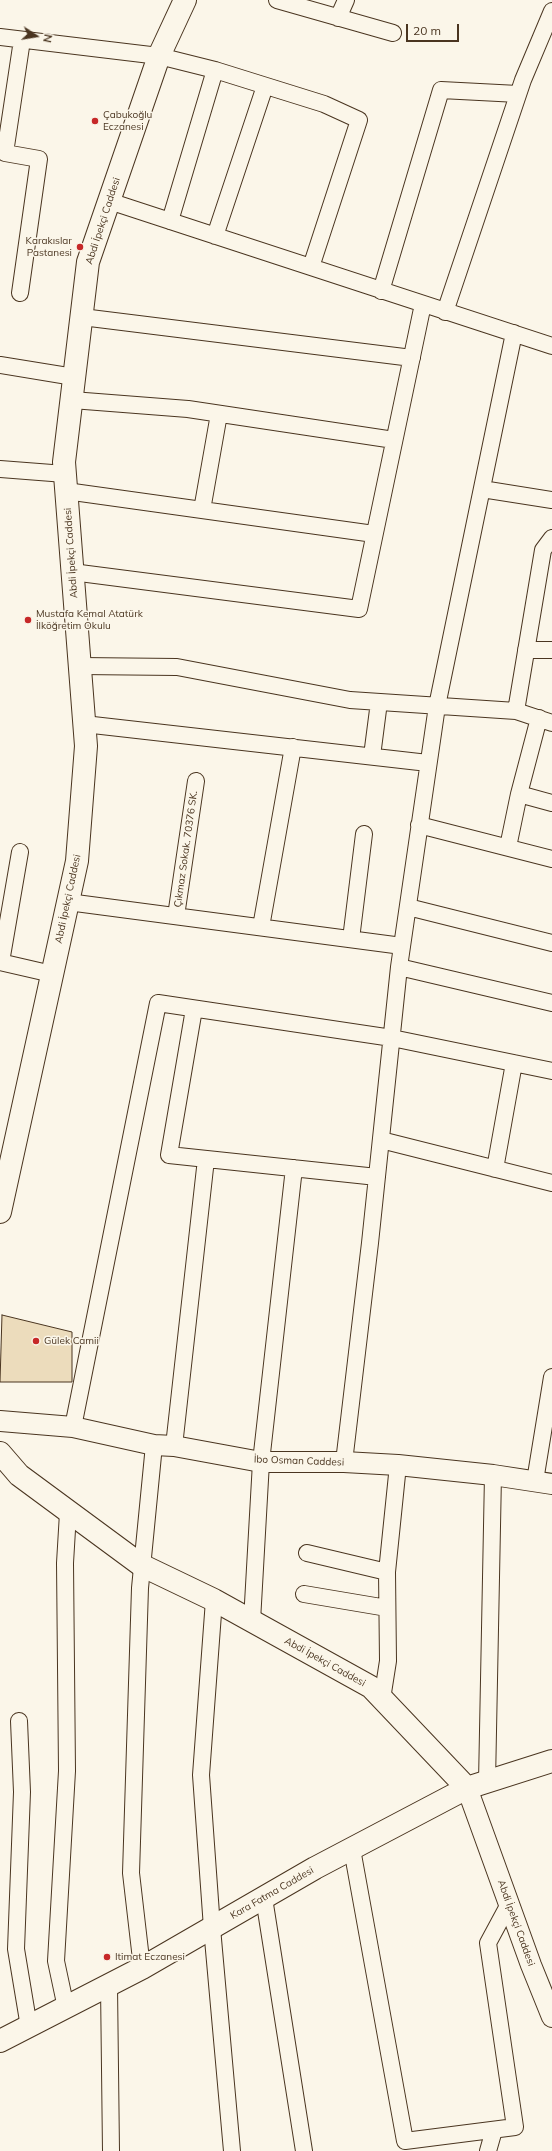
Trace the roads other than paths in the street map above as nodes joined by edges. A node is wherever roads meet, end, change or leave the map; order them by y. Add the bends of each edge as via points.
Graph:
1 (185, 0) edge
2 (277, 0) edge
3 (346, 0) edge
4 (552, 11) edge
5 (338, 18) junction
6 (393, 34) dead end
7 (0, 37) edge
8 (22, 40) junction
9 (545, 44) edge
10 (159, 56) junction
11 (215, 70) junction
12 (265, 86) junction
13 (518, 94) junction
14 (109, 201) junction
15 (170, 221) junction
16 (215, 236) junction
17 (311, 268) junction
18 (381, 291) junction
19 (20, 292) dead end
20 (423, 304) junction
21 (446, 312) junction
22 (82, 316) junction
23 (514, 333) junction
24 (552, 346) edge
25 (412, 358) junction
26 (0, 365) edge
27 (74, 377) junction
28 (72, 400) junction
29 (219, 414) junction
30 (394, 440) junction
31 (0, 469) edge
32 (65, 483) junction
33 (482, 489) junction
34 (552, 500) edge
35 (202, 510) junction
36 (374, 534) junction
37 (551, 541) edge
38 (72, 572) junction
39 (526, 650) junction
40 (552, 650) edge
41 (80, 666) junction
42 (379, 702) junction
43 (437, 706) junction
44 (516, 711) junction
45 (545, 721) edge
46 (84, 724) junction
47 (293, 747) junction
48 (372, 756) junction
49 (428, 763) junction
50 (196, 781) dead end
51 (519, 794) junction
52 (552, 803) edge
53 (420, 825) junction
54 (364, 834) dead end
55 (508, 847) junction
56 (20, 852) dead end
57 (552, 859) edge
58 (68, 902) junction
59 (408, 907) junction
60 (176, 916) junction
61 (261, 927) junction
62 (351, 939) junction
63 (552, 943) edge
64 (402, 946) junction
65 (1, 962) edge
66 (399, 966) junction
67 (52, 974) junction
68 (552, 1004) edge
69 (194, 1009) junction
70 (392, 1038) junction
71 (514, 1063) junction
72 (552, 1071) edge
73 (381, 1140) junction
74 (206, 1159) junction
75 (294, 1168) junction
76 (495, 1169) junction
77 (377, 1177) junction
78 (552, 1183) edge
79 (0, 1212) edge
80 (552, 1377) edge
81 (0, 1421) edge
82 (74, 1427) junction
83 (154, 1444) junction
84 (174, 1446) junction
85 (0, 1453) edge
86 (261, 1462) junction
87 (344, 1462) junction
88 (398, 1465) junction
89 (492, 1475) junction
90 (544, 1482) edge
91 (68, 1513) junction
92 (306, 1553) dead end
93 (141, 1565) junction
94 (387, 1572) junction
95 (304, 1594) dead end
96 (214, 1600) junction
97 (387, 1608) junction
98 (252, 1621) junction
99 (382, 1699) junction
100 (19, 1721) dead end
101 (552, 1761) edge
102 (477, 1785) junction
103 (352, 1848) junction
104 (264, 1898) junction
105 (509, 1904) junction
106 (212, 1928) junction
107 (142, 1968) junction
108 (109, 1986) junction
109 (66, 2008) junction
110 (552, 2017) edge
111 (29, 2026) junction
112 (0, 2041) edge
113 (494, 2130) junction
114 (428, 2145) edge
115 (111, 2151) edge
116 (232, 2151) edge
117 (304, 2151) edge
118 (488, 2151) edge

1 - 10 main road, Abdi İpekçi Caddesi
2 - 5 street
3 - 5 street
4 - 9 street
5 - 6 street
7 - 8 street
8 - 10 street
8 - 19 street via 5,153 39,159
9 - 13 street
10 - 11 street
10 - 14 main road, Abdi İpekçi Caddesi
11 - 12 street
11 - 15 street
12 - 16 street
12 - 17 street via 324,104 359,120
13 - 18 street via 442,90
13 - 21 street
14 - 15 street
14 - 22 main road, Abdi İpekçi Caddesi via 88,262
15 - 16 street
16 - 17 street
17 - 18 street
18 - 20 street
20 - 21 street
20 - 25 street
21 - 23 street
22 - 25 street
22 - 27 main road, Abdi İpekçi Caddesi
23 - 24 street
23 - 33 street
25 - 30 street
26 - 27 street
27 - 28 main road, Abdi İpekçi Caddesi
28 - 29 street
28 - 32 main road, Abdi İpekçi Caddesi via 64,462
29 - 30 street
29 - 35 street
30 - 36 street
31 - 32 street
32 - 35 street
32 - 38 main road, Abdi İpekçi Caddesi
33 - 34 street
33 - 43 street
35 - 36 street
36 - 38 street via 359,608
37 - 39 street via 543,550
38 - 41 main road, Abdi İpekçi Caddesi
39 - 40 street
39 - 44 street
41 - 42 street via 176,666 350,700
41 - 46 main road, Abdi İpekçi Caddesi
42 - 43 street
42 - 48 street
43 - 44 street
43 - 49 street
44 - 45 street
45 - 51 street
46 - 47 street
46 - 58 main road, Abdi İpekçi Caddesi via 86,746 77,861
47 - 48 street
47 - 61 street
48 - 49 street
49 - 53 street
50 - 60 street, Çıkmaz Sokak. 70376 SK.
51 - 52 street
51 - 55 street
53 - 55 street
53 - 59 street
54 - 62 street
55 - 57 street
56 - 65 street
58 - 60 street
58 - 67 main road, Abdi İpekçi Caddesi
59 - 63 street
59 - 64 street
60 - 61 street
61 - 62 street
62 - 64 street
64 - 66 street
65 - 67 street
66 - 68 street
66 - 70 street
67 - 79 main road, Abdi İpekçi Caddesi
69 - 70 street
69 - 74 street via 169,1155
69 - 82 street via 158,1004
70 - 71 street
70 - 73 street
71 - 72 street
71 - 76 street
73 - 76 street
73 - 77 street
74 - 75 street
74 - 84 street
75 - 77 street
75 - 86 street
76 - 78 street
77 - 87 street
80 - 90 street
81 - 82 street, İbo Osman Caddesi
82 - 83 street, İbo Osman Caddesi
83 - 84 street, İbo Osman Caddesi
83 - 93 street
84 - 86 street, İbo Osman Caddesi
85 - 91 main road, Abdi İpekçi Caddesi via 19,1475
86 - 87 street, İbo Osman Caddesi
86 - 98 street
87 - 88 street, İbo Osman Caddesi
88 - 89 street, İbo Osman Caddesi
88 - 94 street
89 - 90 street, İbo Osman Caddesi
89 - 102 street
91 - 93 main road, Abdi İpekçi Caddesi
91 - 109 street via 65,1563 67,1771 56,1961
92 - 94 street
93 - 96 main road, Abdi İpekçi Caddesi
93 - 107 street via 131,1873
94 - 97 street
95 - 97 street
96 - 98 main road, Abdi İpekçi Caddesi
96 - 106 street via 201,1775
97 - 99 street via 388,1661
98 - 99 main road, Abdi İpekçi Caddesi via 371,1687
99 - 102 main road, Abdi İpekçi Caddesi
100 - 111 street via 22,1792 16,1949
101 - 102 main road, Kara Fatma Caddesi
102 - 103 main road, Kara Fatma Caddesi
102 - 105 street, Abdi İpekçi Caddesi
103 - 104 main road, Kara Fatma Caddesi
103 - 114 street via 405,2142
104 - 106 main road, Kara Fatma Caddesi
104 - 117 street
105 - 110 street, Abdi İpekçi Caddesi
105 - 113 street via 488,1943 515,2127
106 - 107 main road, Kara Fatma Caddesi
106 - 116 street
107 - 108 main road, Kara Fatma Caddesi
108 - 109 main road, Kara Fatma Caddesi
108 - 115 street
109 - 111 main road, Kara Fatma Caddesi
111 - 112 main road, Kara Fatma Caddesi
113 - 114 street
113 - 118 street

